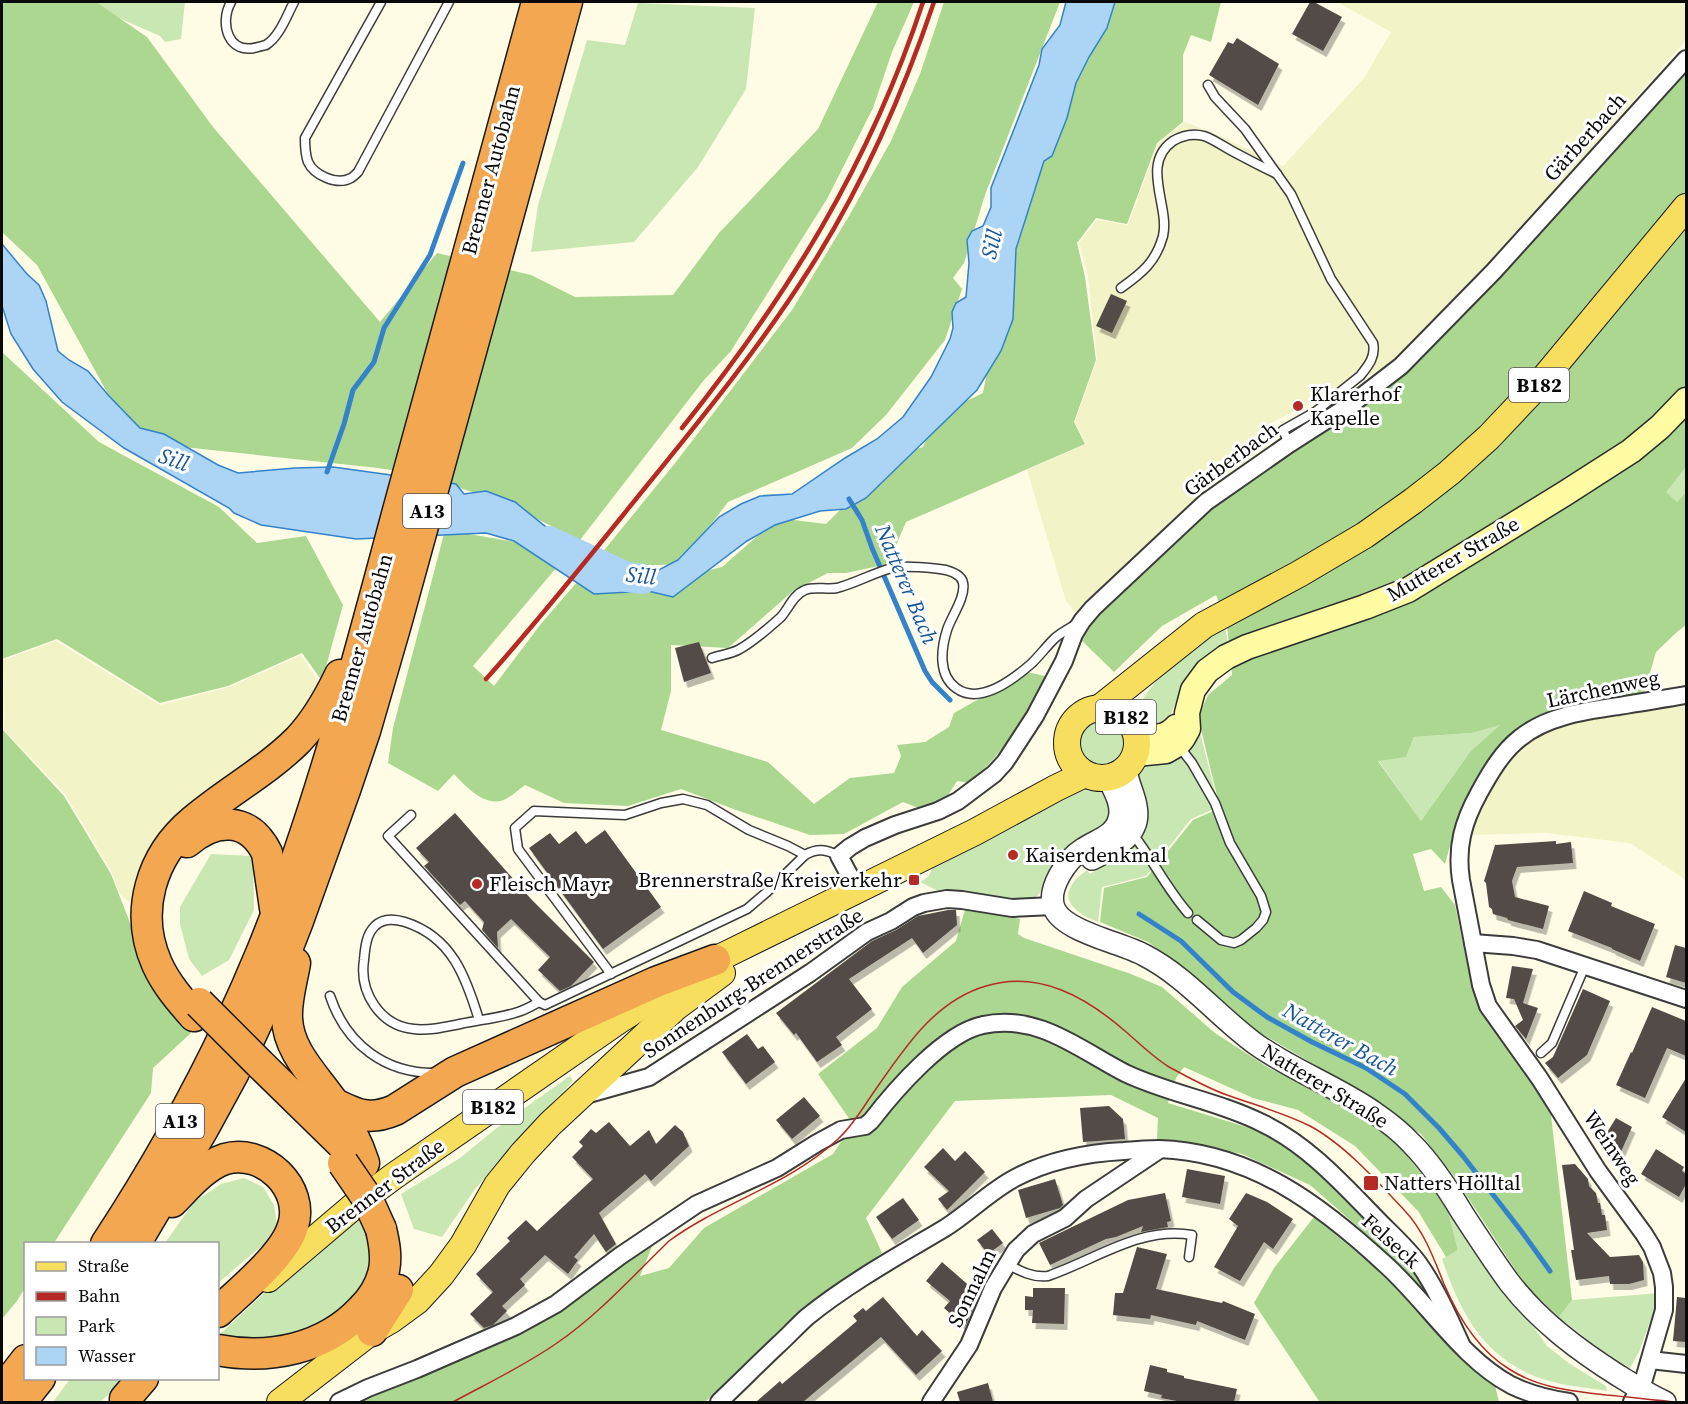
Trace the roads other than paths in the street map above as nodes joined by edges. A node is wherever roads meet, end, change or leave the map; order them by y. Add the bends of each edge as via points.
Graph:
1 (231, 2) edge
2 (294, 2) edge
3 (381, 2) edge
4 (448, 2) edge
5 (537, 2) edge
6 (567, 2) edge
7 (1686, 59) edge
8 (1208, 85) dead end
9 (1280, 176) junction
10 (1686, 207) edge
11 (473, 288) junction
12 (1121, 288) dead end
13 (1686, 400) edge
14 (1289, 444) junction
15 (1082, 621) junction
16 (712, 658) dead end
17 (1158, 663) junction
18 (1686, 695) edge
19 (1101, 707) junction
20 (1187, 713) junction
21 (340, 723) junction
22 (1530, 730) joint
23 (1178, 744) junction
24 (1112, 754) junction
25 (411, 815) dead end
26 (1131, 833) junction
27 (805, 855) junction
28 (838, 856) junction
29 (1065, 868) junction
30 (858, 891) junction
31 (1053, 906) junction
32 (1188, 913) dead end
33 (287, 917) junction
34 (1197, 920) dead end
35 (779, 929) junction
36 (1473, 943) junction
37 (715, 960) junction
38 (1585, 966) junction
39 (611, 974) junction
40 (330, 996) dead end
41 (1686, 999) edge
42 (539, 1002) junction
43 (197, 1010) junction
44 (479, 1020) junction
45 (1541, 1053) dead end
46 (455, 1072) junction
47 (581, 1096) junction
48 (333, 1103) junction
49 (1160, 1149) junction
50 (354, 1156) junction
51 (389, 1227) junction
52 (140, 1237) edge
53 (107, 1242) edge
54 (1189, 1257) dead end
55 (1006, 1264) junction
56 (219, 1311) edge
57 (219, 1325) edge
58 (372, 1331) junction
59 (1461, 1344) junction
60 (219, 1350) edge
61 (1650, 1360) junction
62 (24, 1363) edge
63 (1686, 1364) edge
64 (38, 1380) edge
65 (152, 1380) edge
66 (2, 1391) edge
67 (130, 1393) edge
68 (1636, 1396) edge
69 (1534, 1398) edge
70 (21, 1402) edge
71 (280, 1402) edge
72 (339, 1402) edge
73 (719, 1402) edge
74 (931, 1402) edge
75 (1569, 1402) edge
76 (1665, 1402) edge

1 - 2 lane via 226,30 240,48 251,49 266,45 275,36
3 - 4 lane via 306,138 309,165 318,174 334,180 351,178 358,171
5 - 11 highway, Brenner Autobahn / A13
6 - 11 highway, Brenner Autobahn / A13
7 - 14 street, Gärberbach via 1494,271 1401,366
8 - 9 lane
9 - 12 lane via 1206,136 1185,135 1170,143 1157,170 1164,227 1161,242 1144,271
9 - 14 lane via 1331,279 1374,349 1365,369 1349,386 1283,430
10 - 17 main road, B182 via 1540,383 1449,473 1365,535 1204,625
11 - 21 highway, Brenner Autobahn / A13 via 396,624
11 - 21 highway, Brenner Autobahn / A13 via 371,610 333,689
13 - 20 main road, Mutterer Straße via 1631,451 1419,584 1365,608 1226,657 1200,679
14 - 15 street, Gärberbach via 1206,502
15 - 16 lane via 1055,638 1009,681 973,695 951,683 942,663 947,630 963,592 962,579 948,571 894,567 833,589 806,589 794,598 783,615 747,645
15 - 28 street, Gärberbach via 1049,692 994,774 958,801 865,838
17 - 19 main road, B182
17 - 24 main road, B182 via 1139,692
18 - 22 street, Lärchenweg via 1575,714
19 - 24 main road, B182 via 1119,711
19 - 24 main road, B182 via 1090,709 1073,723 1067,744
20 - 23 main road, Mutterer Straße via 1188,729
20 - 24 main road, Mutterer Straße via 1163,736
21 - 33 highway, Brenner Autobahn / A13 via 304,834
21 - 43 highway via 300,738 186,827 153,875 146,913 152,951 169,985
22 - 36 street, Weinweg via 1508,749 1487,778 1462,832 1459,864
23 - 24 main road via 1166,751
23 - 34 lane via 1215,803 1230,843 1266,912 1256,928 1234,943 1221,940
24 - 26 street via 1135,800 1137,819
24 - 29 street via 1120,817 1108,834 1081,850
24 - 30 main road, Brenner Straße / B182 via 975,832
25 - 42 lane via 388,836
26 - 29 street via 1114,848
26 - 32 lane
27 - 28 lane via 819,850
27 - 39 lane via 747,909
27 - 39 lane via 707,806 683,799 625,815 534,811 515,828 518,849
28 - 30 street
29 - 31 street via 1054,886
30 - 35 main road, Brenner Straße / B182
31 - 47 street, Sonnenburg-Brennerstraße via 1012,908 948,899 913,907 867,932 650,1077
31 - 68 street, Natterer Straße via 1061,919 1075,927 1155,961 1259,1046 1356,1101 1403,1135 1423,1155 1523,1299 1552,1328
33 - 43 highway via 267,853 251,833 237,826 216,825 185,845 163,884 159,928 172,967
33 - 48 highway via 296,959 288,1001 289,1032 294,1047
33 - 52 highway, Brenner Autobahn / A13 via 266,1003 234,1072
33 - 53 highway, Brenner Autobahn / A13 via 184,1114
35 - 37 main road, Brenner Straße / B182
35 - 47 main road, Brenner Straße / B182 via 676,1007
36 - 38 street via 1525,947
36 - 61 street, Weinweg via 1488,1006 1644,1234 1657,1260 1665,1299
37 - 46 highway via 656,982
37 - 57 main road, Brenner Straße / B182 via 618,1020 394,1176 289,1261
38 - 41 street
38 - 45 lane via 1552,1043
39 - 42 lane via 545,1005
40 - 46 lane via 342,1024 372,1055 411,1071
42 - 44 lane via 518,1012
43 - 50 highway via 257,1070
44 - 44 lane via 412,1029 384,1016 363,982 370,932 376,925 398,920 434,937 459,967
46 - 48 highway via 384,1114 360,1115
47 - 58 main road, Brenner Straße / B182 via 550,1124 497,1185 441,1275 417,1301
48 - 50 highway
49 - 55 street, Sonnalm via 1061,1220 1028,1238
49 - 59 street, Felseck via 1238,1163 1305,1198 1389,1267
49 - 73 street, Felseck via 1079,1156 1015,1178 806,1318
50 - 51 highway via 380,1188
51 - 58 highway via 404,1250 405,1263 391,1302
51 - 60 highway via 385,1269 367,1304 352,1320 313,1343 283,1351 246,1354
52 - 56 highway via 198,1176 222,1161 239,1157 256,1160 280,1176 292,1192 295,1205 290,1236
54 - 55 lane via 1192,1235 1175,1233 1122,1244 1048,1276 1028,1274
55 - 74 street, Sonnalm via 969,1345
58 - 71 main road, B182
59 - 69 street, Felseck via 1498,1377
59 - 72 street via 1411,1254 1327,1168 1294,1141 1262,1122 1125,1073 1045,1029 996,1023 974,1027 950,1041 905,1080 865,1126 841,1130 777,1168 697,1204 556,1304 516,1326
61 - 63 street
61 - 68 street, Weinweg
62 - 66 highway
64 - 70 highway
65 - 67 main road
68 - 76 street, Natterer Straße
69 - 75 street, Felseck

